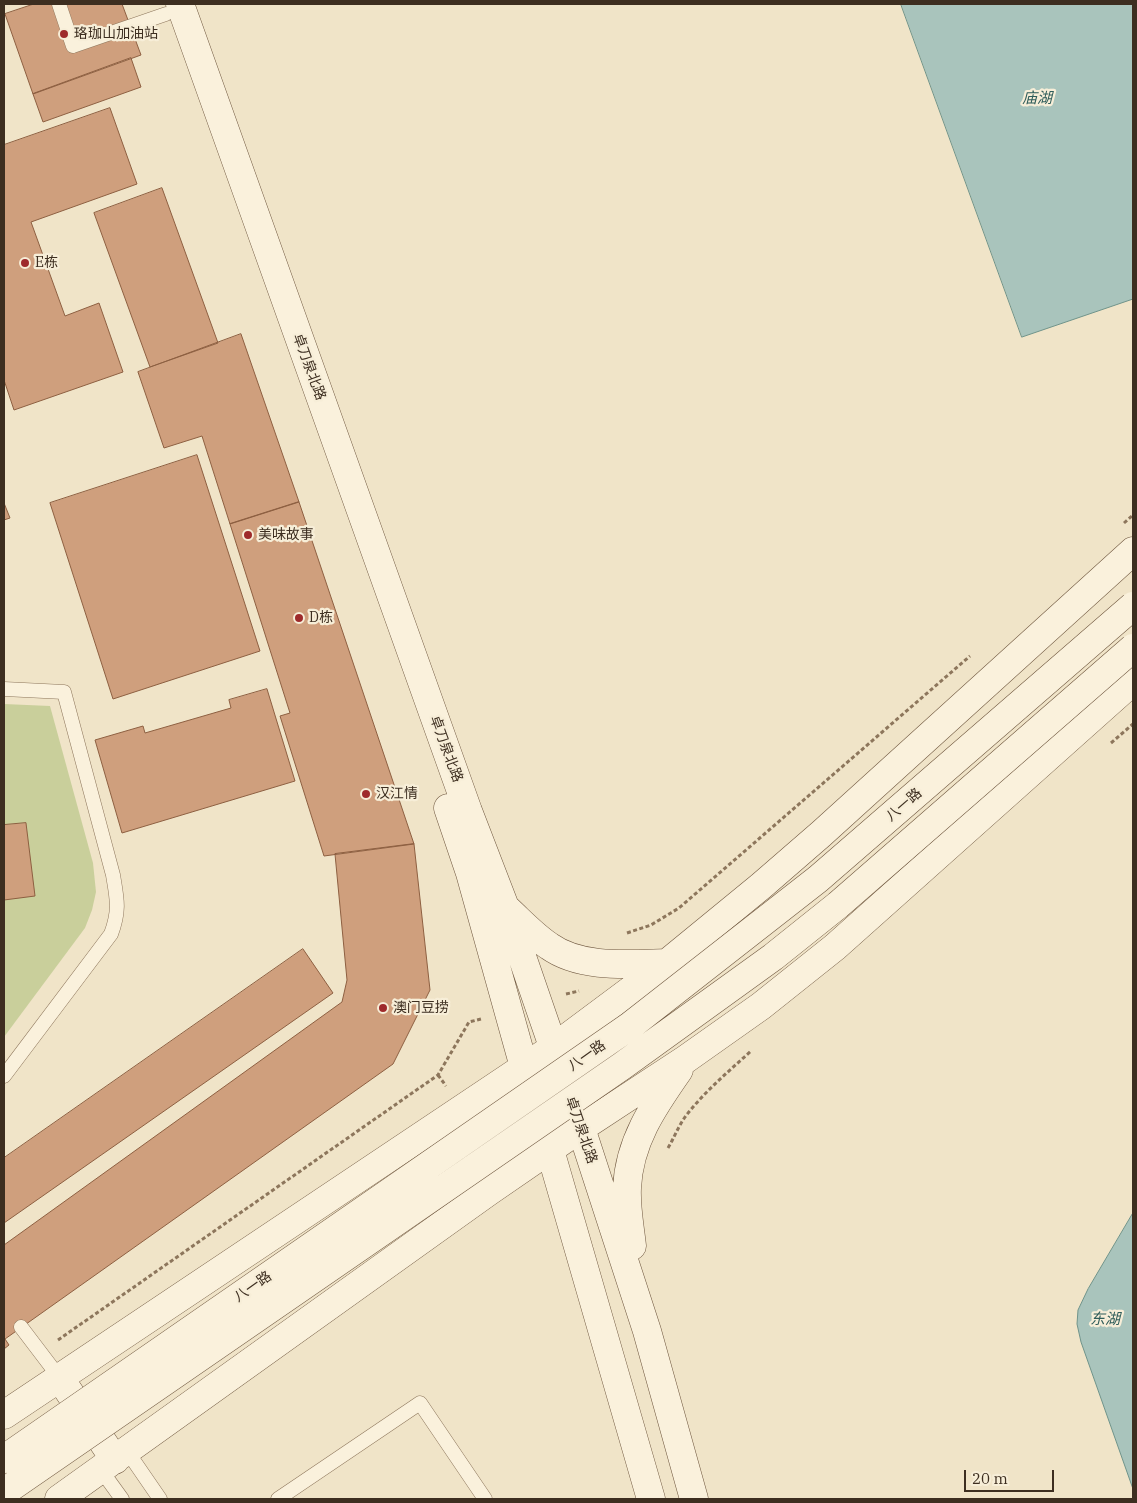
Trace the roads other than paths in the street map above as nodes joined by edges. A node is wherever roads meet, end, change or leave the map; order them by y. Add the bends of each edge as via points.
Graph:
1 (59, 4) edge
2 (169, 7) edge
3 (1133, 551) edge
4 (1133, 606) edge
5 (1133, 648) edge
6 (1133, 681) edge
7 (4, 689) edge
8 (505, 907) junction
9 (666, 963) junction
10 (552, 1048) junction
11 (686, 1059) junction
12 (524, 1067) junction
13 (4, 1076) edge
14 (581, 1128) junction
15 (550, 1150) junction
16 (21, 1327) dead end
17 (647, 1331) junction
18 (59, 1377) junction
19 (4, 1415) edge
20 (4, 1459) edge
21 (114, 1460) junction
22 (4, 1492) edge
23 (60, 1499) edge
24 (122, 1499) edge
25 (160, 1499) edge
26 (278, 1499) edge
27 (485, 1499) edge
28 (651, 1499) edge
29 (694, 1499) edge

1 - 2 lane via 74,46
2 - 8 main road, 卓刀泉北路
2 - 12 main road, 卓刀泉北路 via 408,687 470,873
3 - 9 main road via 821,834
4 - 20 main road, 八一路, bridge via 818,879 630,1026
5 - 22 main road, 八一路, bridge via 838,905 773,957 630,1061
6 - 11 main road via 835,947 761,1006
7 - 13 lane via 64,692 113,875 118,905 111,934
8 - 9 main road via 550,947 568,956 608,964
8 - 10 main road, 卓刀泉北路
9 - 10 main road
10 - 12 main road
10 - 14 main road, 卓刀泉北路
11 - 14 main road
11 - 17 main road via 652,1109 634,1144 629,1168 628,1216
12 - 15 main road, 卓刀泉北路
12 - 18 main road
14 - 15 main road
14 - 17 main road, 卓刀泉北路
15 - 21 main road
15 - 28 main road, 卓刀泉北路
16 - 18 lane
17 - 29 main road, 卓刀泉北路
18 - 19 main road
18 - 21 main road
21 - 23 main road
21 - 24 lane
21 - 25 lane
26 - 27 lane via 420,1402

